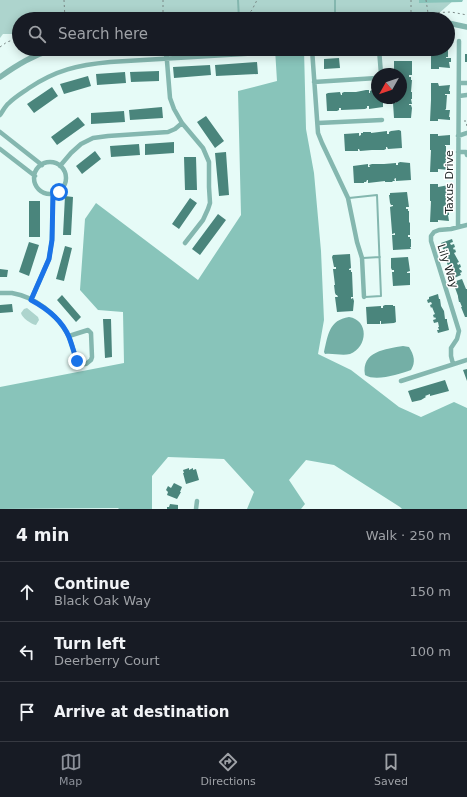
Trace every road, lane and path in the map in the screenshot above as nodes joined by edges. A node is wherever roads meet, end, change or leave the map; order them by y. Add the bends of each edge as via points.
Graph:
1 (64, 0) edge
2 (163, 0) edge
3 (238, 0) edge
4 (257, 0) edge
5 (335, 0) edge
6 (410, 0) edge
7 (426, 0) edge
8 (65, 12) edge
9 (163, 12) edge
10 (239, 12) edge
11 (250, 12) edge
12 (335, 12) edge
13 (411, 12) edge
14 (428, 12) edge
15 (455, 13) edge
16 (467, 15) edge
17 (455, 24) edge
18 (467, 27) edge
19 (12, 40) edge
20 (459, 41) dead end
21 (0, 47) edge
22 (36, 56) edge
23 (205, 56) edge
24 (312, 56) edge
25 (380, 56) edge
26 (167, 58) junction
27 (381, 68) edge
28 (0, 78) edge
29 (371, 78) edge
30 (314, 82) junction
31 (458, 83) junction
32 (467, 83) edge
33 (467, 95) edge
34 (458, 96) junction
35 (0, 115) edge
36 (382, 120) dead end
37 (458, 121) junction
38 (182, 123) junction
39 (318, 123) junction
40 (467, 126) edge
41 (467, 130) edge
42 (0, 132) edge
43 (467, 133) edge
44 (458, 136) junction
45 (0, 149) edge
46 (458, 152) junction
47 (467, 155) edge
48 (42, 165) junction
49 (60, 166) junction
50 (35, 176) junction
51 (53, 194) junction
52 (348, 198) junction
53 (467, 225) edge
54 (458, 227) junction
55 (185, 243) dead end
56 (380, 257) junction
57 (362, 258) junction
58 (0, 293) edge
59 (364, 297) joint
60 (31, 300) junction
61 (69, 336) junction
62 (467, 360) edge
63 (453, 364) junction
64 (401, 381) dead end
65 (197, 500) dead end
66 (196, 509) edge

1 - 8 path
2 - 9 path
3 - 10 lane
4 - 11 path
5 - 12 lane
6 - 13 path
7 - 14 path
15 - 16 path
17 - 18 street
19 - 21 path
20 - 31 street, Taxus Drive
22 - 28 street via 16,65
23 - 26 street
24 - 30 street
25 - 27 street
26 - 35 street via 72,68 40,81 8,103
26 - 38 street via 170,98
29 - 30 street
30 - 39 street
31 - 32 street
31 - 34 street, Taxus Drive
33 - 34 street
34 - 37 street, Taxus Drive
36 - 39 street
37 - 40 path via 466,121
37 - 44 street, Taxus Drive
38 - 49 street via 168,132 93,138 81,144
38 - 55 street via 203,148 209,162 210,203 203,220
39 - 52 street via 322,143
40 - 41 path
42 - 48 street
43 - 44 street, Taxus Drive
44 - 46 street, Taxus Drive
45 - 50 street
46 - 47 street via 466,152
46 - 54 street, Taxus Drive
48 - 49 street via 56,163
48 - 50 street
49 - 51 street via 65,173 66,183 59,192
50 - 51 street via 39,189
51 - 60 street via 49,259
52 - 56 lane via 377,195
52 - 57 street
53 - 54 street
54 - 63 street, Lily Way via 439,230 431,236 459,331 451,348
56 - 57 lane
56 - 59 lane via 381,296
57 - 59 street
58 - 60 street via 12,293
60 - 61 street via 46,308
61 - 61 street via 77,361 86,364 92,357 91,333 88,330
62 - 63 street
63 - 64 street
65 - 66 street

